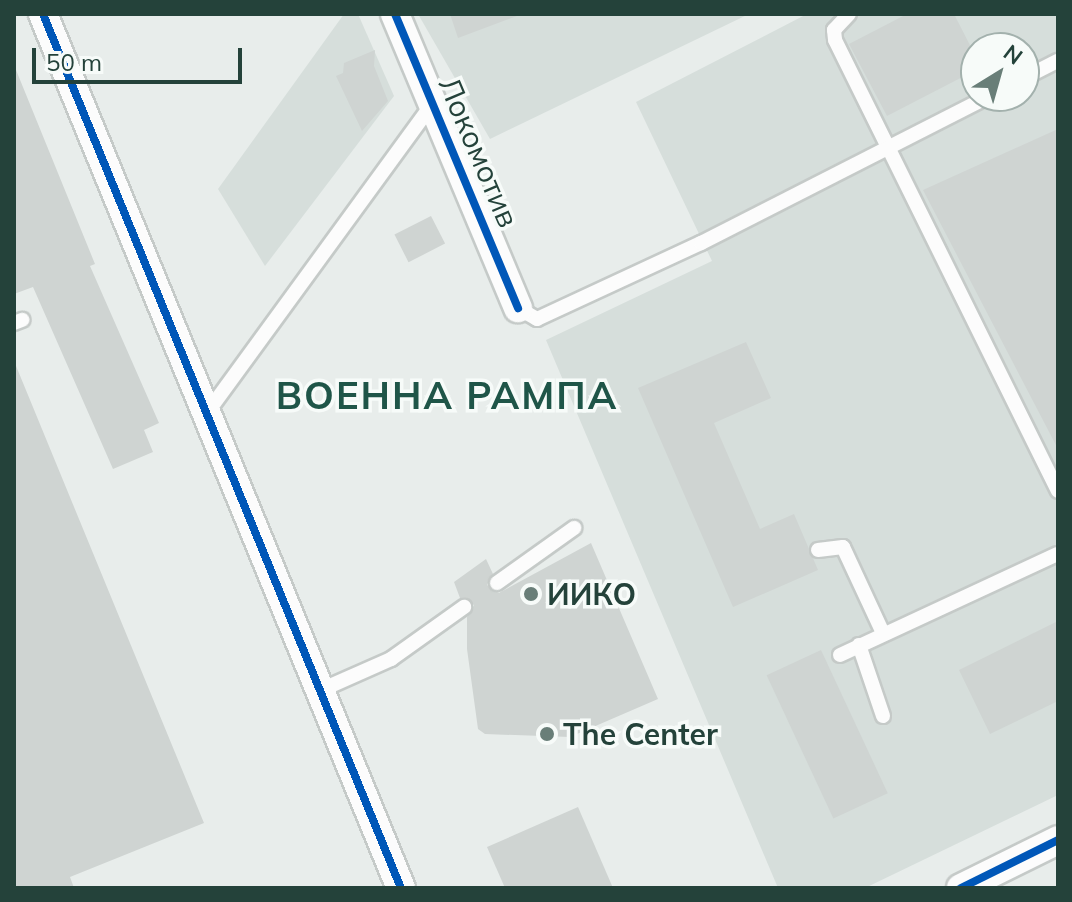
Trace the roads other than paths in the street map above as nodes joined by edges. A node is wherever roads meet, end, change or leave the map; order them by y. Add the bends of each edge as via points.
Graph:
1 (43, 14) edge
2 (395, 14) edge
3 (849, 14) edge
4 (1058, 61) edge
5 (1040, 70) edge
6 (432, 104) junction
7 (960, 112) edge
8 (888, 149) junction
9 (518, 308) joint
10 (207, 413) junction
11 (1058, 491) edge
12 (574, 528) dead end
13 (818, 550) dead end
14 (1058, 554) edge
15 (497, 583) dead end
16 (464, 607) dead end
17 (883, 633) junction
18 (859, 645) junction
19 (840, 655) dead end
20 (321, 690) junction
21 (883, 716) dead end
22 (1058, 840) edge
23 (401, 888) edge
24 (961, 888) edge

1 - 10 street
2 - 6 street, Локомотив
3 - 8 lane via 834,30 835,40
4 - 5 lane
6 - 9 street, Локомотив
6 - 10 lane
7 - 8 lane
8 - 9 lane via 537,319
8 - 11 lane
10 - 20 street
12 - 15 lane
13 - 17 lane via 843,547
14 - 17 lane
16 - 20 lane via 391,659
17 - 18 lane
18 - 19 lane
18 - 21 lane
20 - 23 street
22 - 24 street

